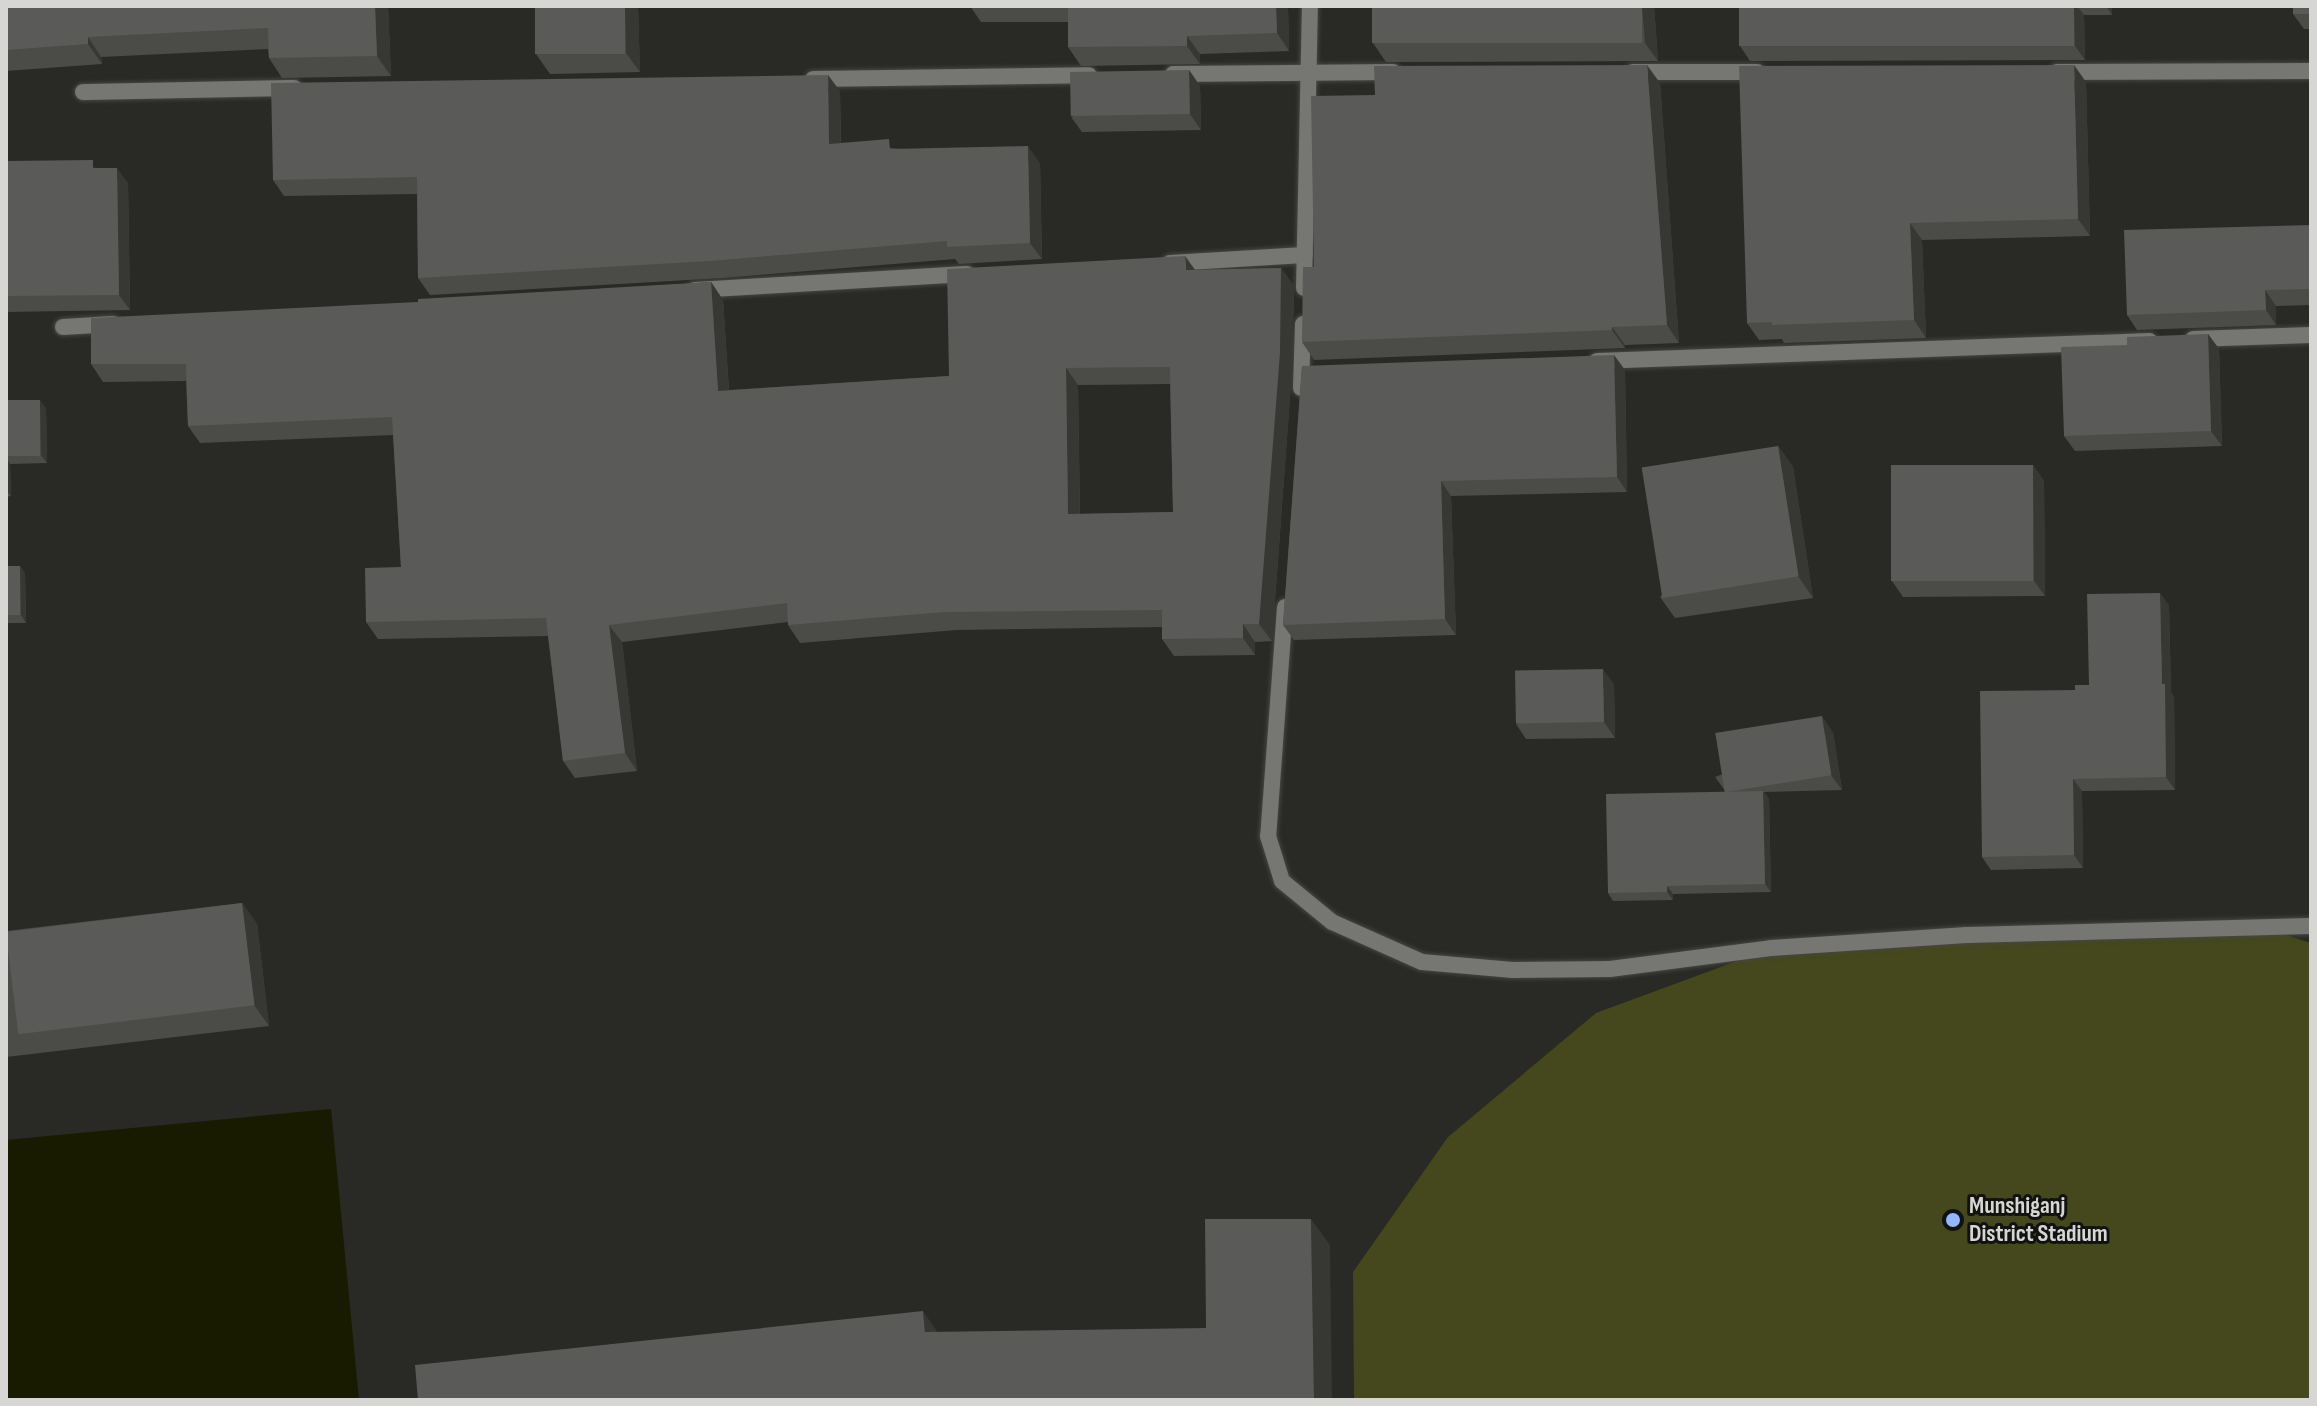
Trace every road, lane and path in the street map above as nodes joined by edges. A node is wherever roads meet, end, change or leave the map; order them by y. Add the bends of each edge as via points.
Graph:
1 (1310, 6) edge
2 (2311, 71) edge
3 (1404, 72) edge
4 (1611, 72) edge
5 (1770, 72) edge
6 (2040, 72) edge
7 (1308, 73) junction
8 (1155, 74) edge
9 (1109, 75) edge
10 (796, 79) edge
11 (304, 88) edge
12 (83, 92) dead end
13 (1305, 255) junction
14 (1145, 264) edge
15 (986, 273) edge
16 (684, 291) edge
17 (126, 323) edge
18 (63, 327) edge
19 (2311, 335) edge
20 (1586, 361) edge
21 (1300, 402) edge
22 (1287, 588) edge
23 (2311, 926) edge

1 - 7 street
2 - 6 street
3 - 7 street
4 - 5 street
7 - 8 street
7 - 13 street
9 - 10 street
11 - 12 street
13 - 14 street
13 - 21 street via 1310,371
15 - 16 street
17 - 18 street
19 - 20 street
22 - 23 street via 1268,836 1282,881 1332,922 1422,962 1513,970 1610,969 1771,948 1967,935

